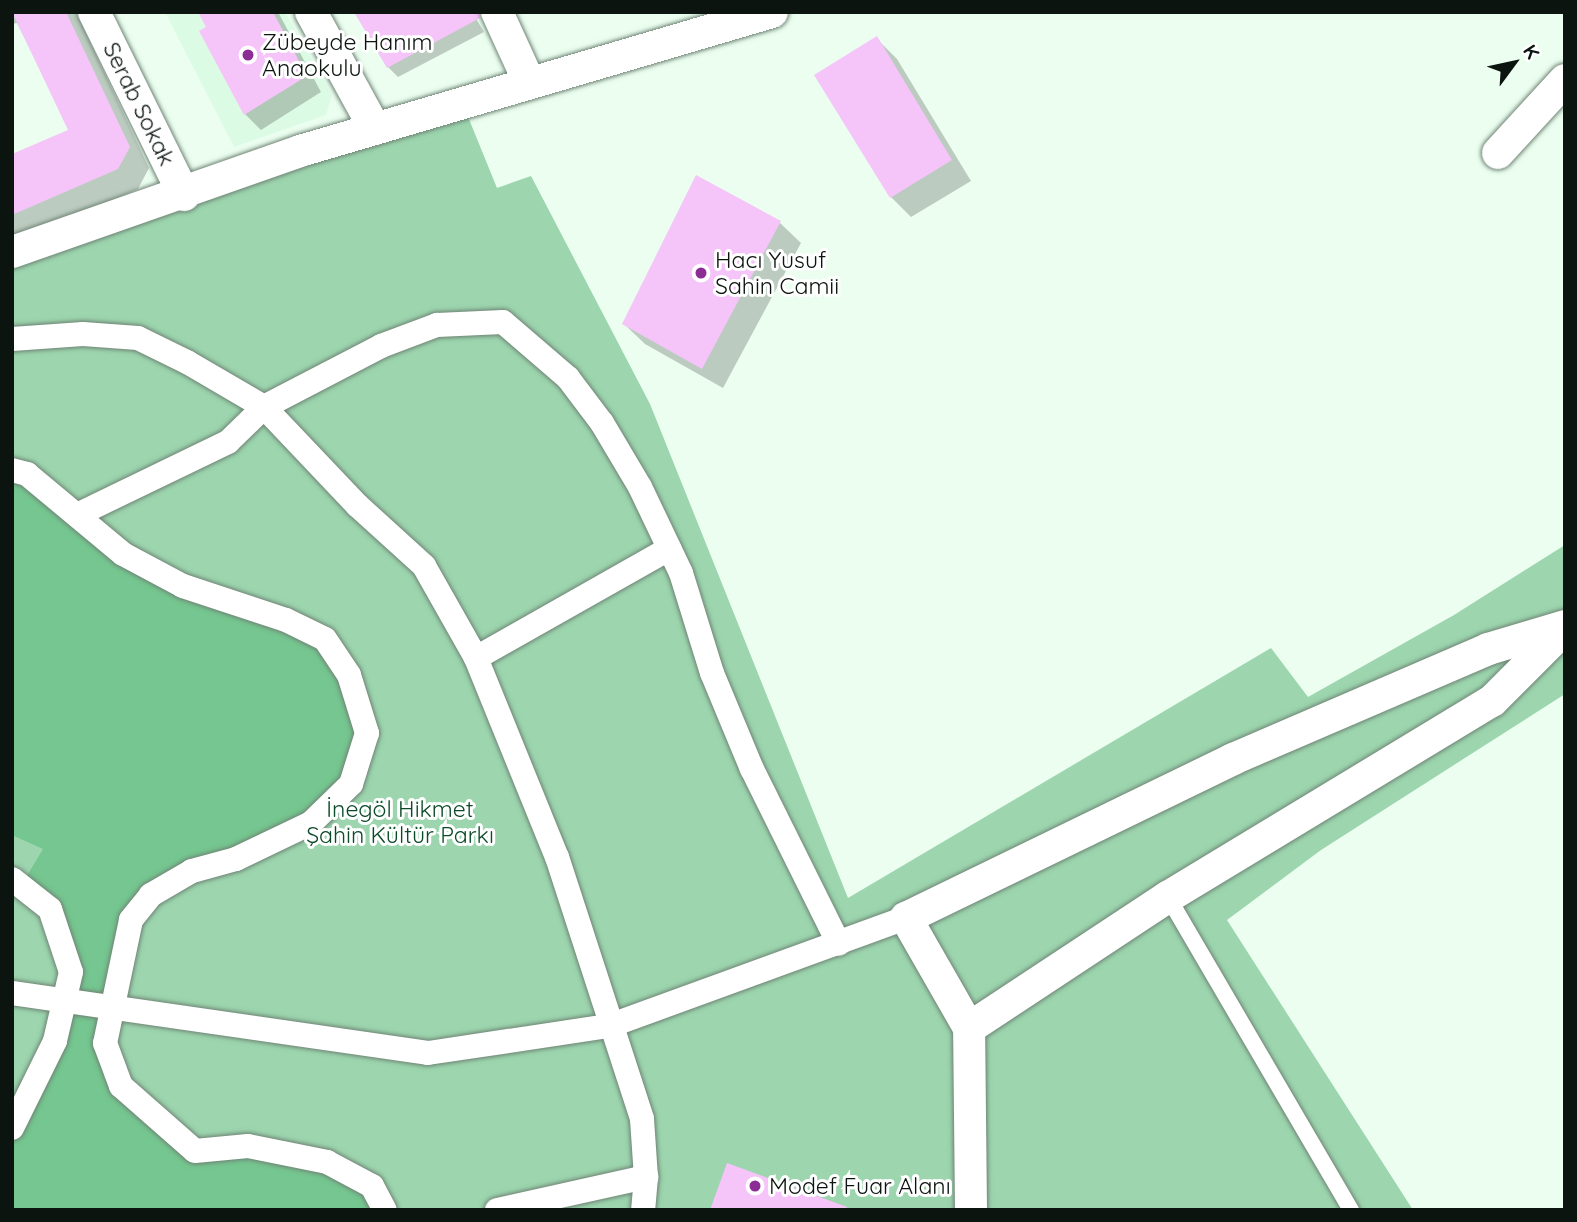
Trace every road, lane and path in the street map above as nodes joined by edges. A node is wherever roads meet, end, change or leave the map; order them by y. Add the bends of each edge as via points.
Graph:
1 (94, 12) edge
2 (311, 12) edge
3 (497, 12) edge
4 (772, 12) edge
5 (735, 17) edge
6 (1565, 80) edge
7 (529, 82) junction
8 (375, 129) junction
9 (1498, 153) dead end
10 (184, 195) junction
11 (12, 252) edge
12 (12, 339) edge
13 (264, 407) junction
14 (12, 470) edge
15 (77, 515) junction
16 (669, 550) junction
17 (1565, 627) edge
18 (476, 658) junction
19 (12, 879) edge
20 (1168, 897) junction
21 (906, 918) junction
22 (839, 944) junction
23 (12, 993) edge
24 (64, 1002) junction
25 (112, 1008) junction
26 (609, 1026) junction
27 (969, 1028) junction
28 (12, 1128) edge
29 (646, 1177) junction
30 (385, 1210) edge
31 (497, 1210) edge
32 (643, 1210) edge
33 (971, 1210) edge
34 (1351, 1210) edge

1 - 10 street, Serab Sokak
2 - 8 street
3 - 7 street
4 - 5 street
5 - 7 street
6 - 9 street
7 - 8 street
8 - 10 street via 300,151
10 - 11 street
12 - 13 street via 83,334 138,338
13 - 15 street via 228,442
13 - 16 street via 380,346 437,325 503,322 568,378 602,423
13 - 18 street via 357,505 424,566
14 - 15 street via 27,474
15 - 25 street via 123,554 183,586 286,620 326,639 349,675 367,733 351,784 311,823 236,859 192,871 151,895 131,920
16 - 18 street
16 - 22 street via 752,769
17 - 20 street via 1492,701
17 - 21 street via 1488,649 1246,753
18 - 26 street via 558,857
19 - 24 street via 50,909 71,972
20 - 27 street
20 - 34 lane
21 - 22 street
21 - 27 street
22 - 26 street
23 - 24 street
24 - 25 street
24 - 28 street via 55,1041
25 - 26 street via 428,1052
25 - 30 street via 105,1042 121,1086 195,1151 248,1146 327,1162 373,1186
26 - 29 street via 642,1119
27 - 33 street
29 - 31 street
29 - 32 street

